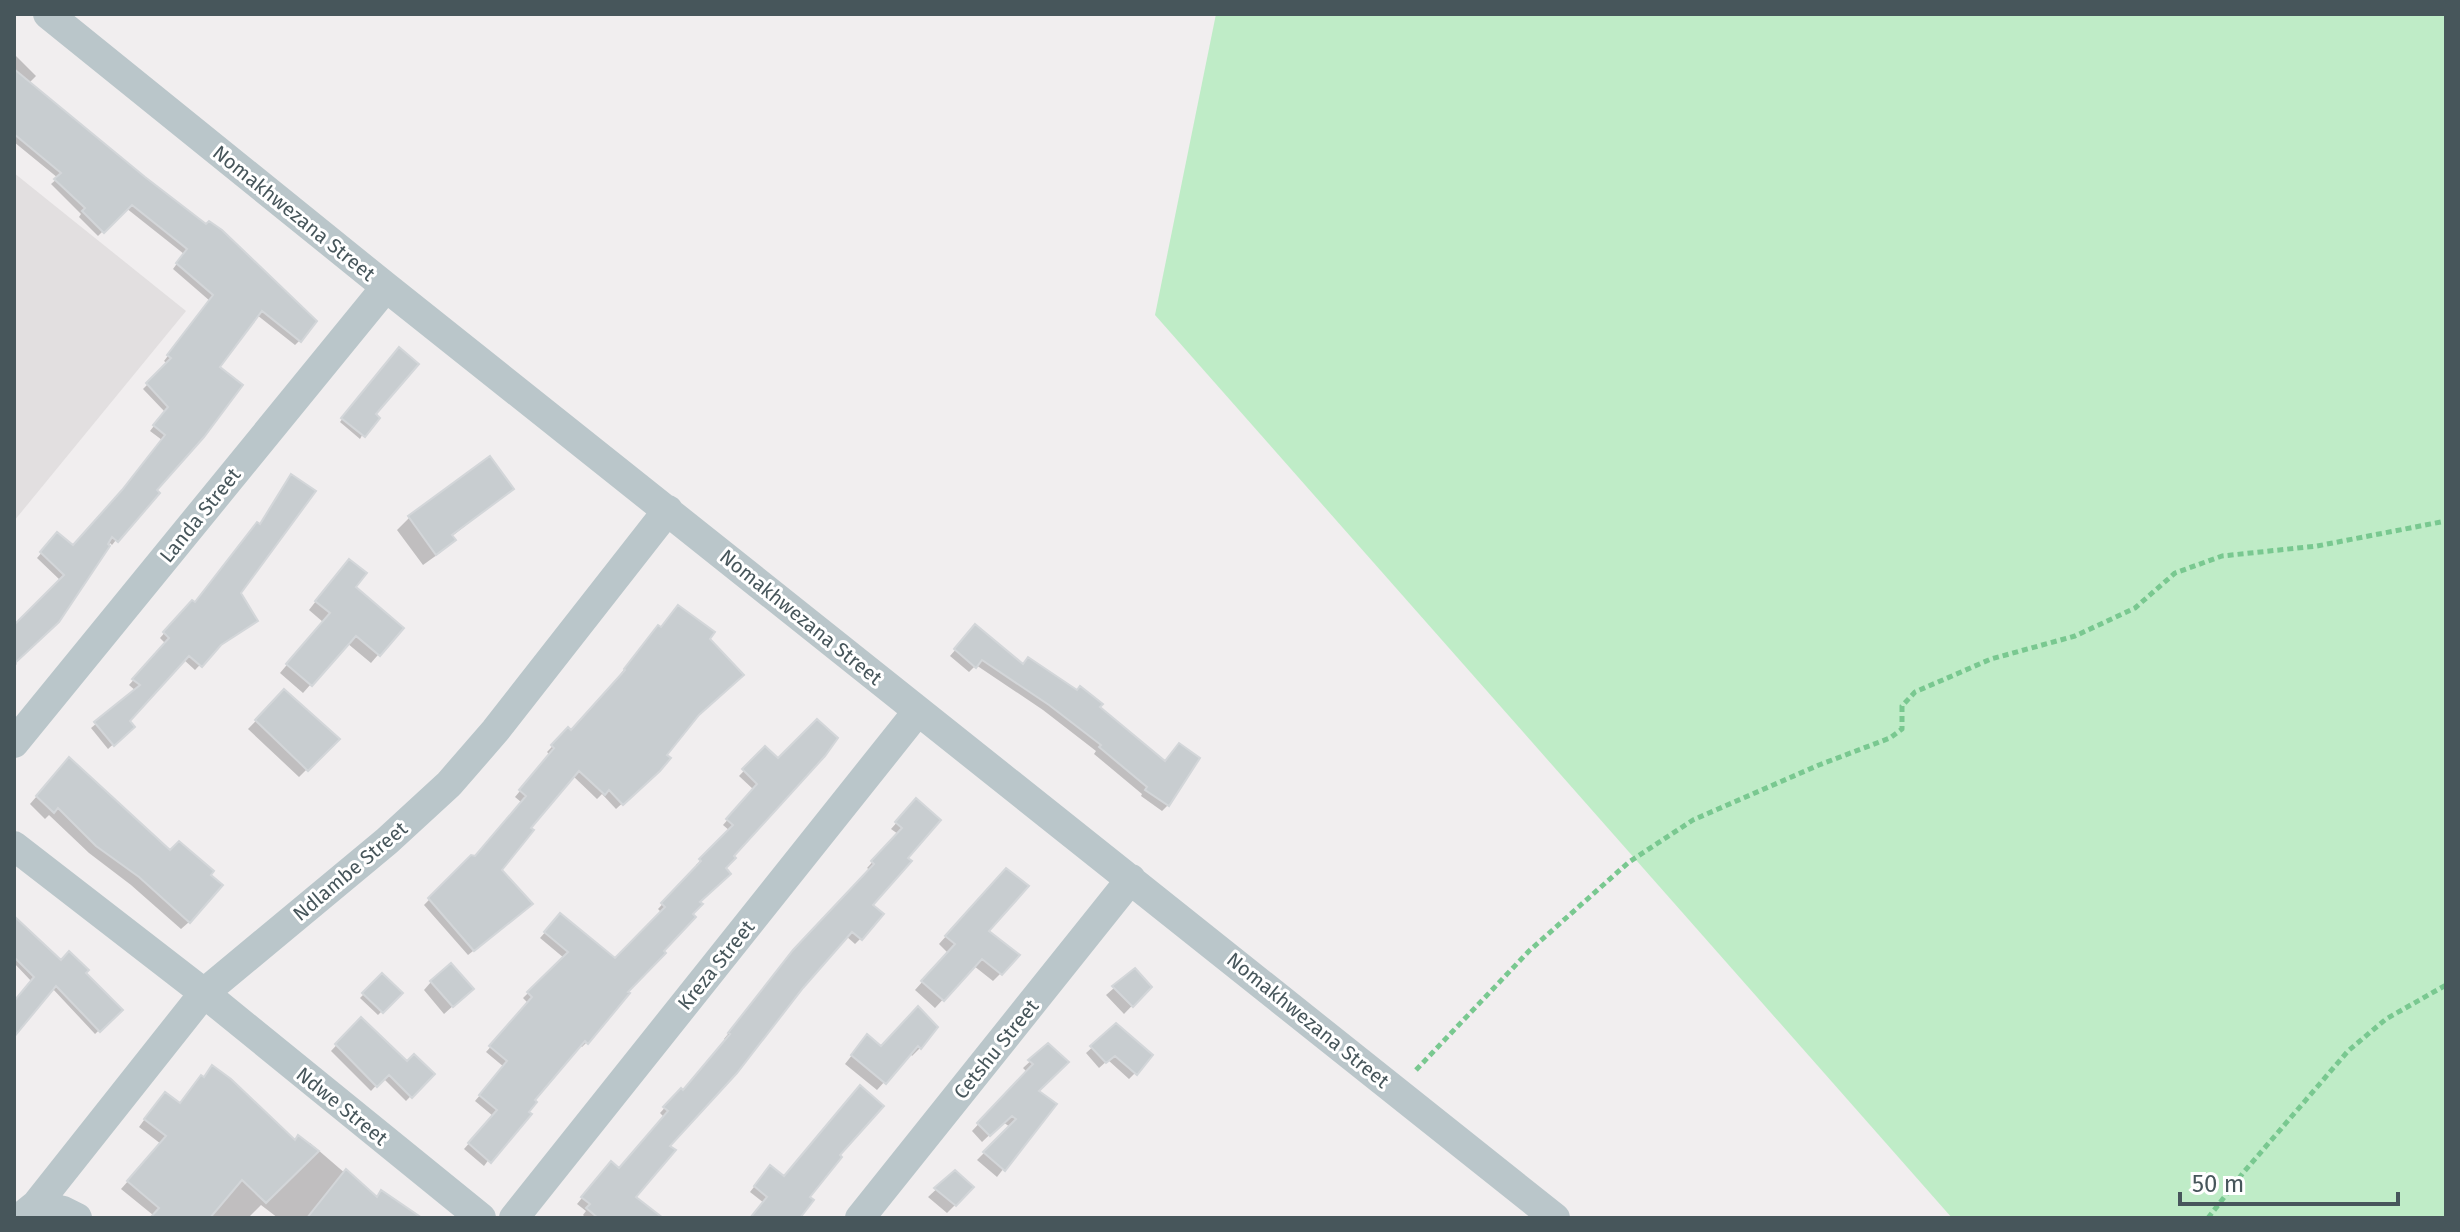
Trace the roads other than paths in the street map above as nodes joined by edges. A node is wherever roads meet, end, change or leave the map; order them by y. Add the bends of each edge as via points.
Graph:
1 (48, 14) edge
2 (386, 287) junction
3 (668, 510) junction
4 (918, 711) junction
5 (14, 743) edge
6 (14, 846) edge
7 (1131, 879) junction
8 (204, 993) junction
9 (28, 1212) edge
10 (77, 1218) edge
11 (481, 1218) edge
12 (514, 1218) edge
13 (860, 1218) edge
14 (1555, 1218) edge

1 - 2 street, Nomakhwezana Street
2 - 3 street, Nomakhwezana Street
2 - 5 street, Landa Street
3 - 4 street, Nomakhwezana Street
3 - 8 street, Ndlambe Street via 449,784
4 - 7 street, Nomakhwezana Street
4 - 12 street, Kreza Street
6 - 8 street
7 - 13 street, Cetshu Street
7 - 14 street, Nomakhwezana Street
8 - 9 street, Ndlambe Street
8 - 11 street, Ndwe Street
9 - 10 street via 63,1211

